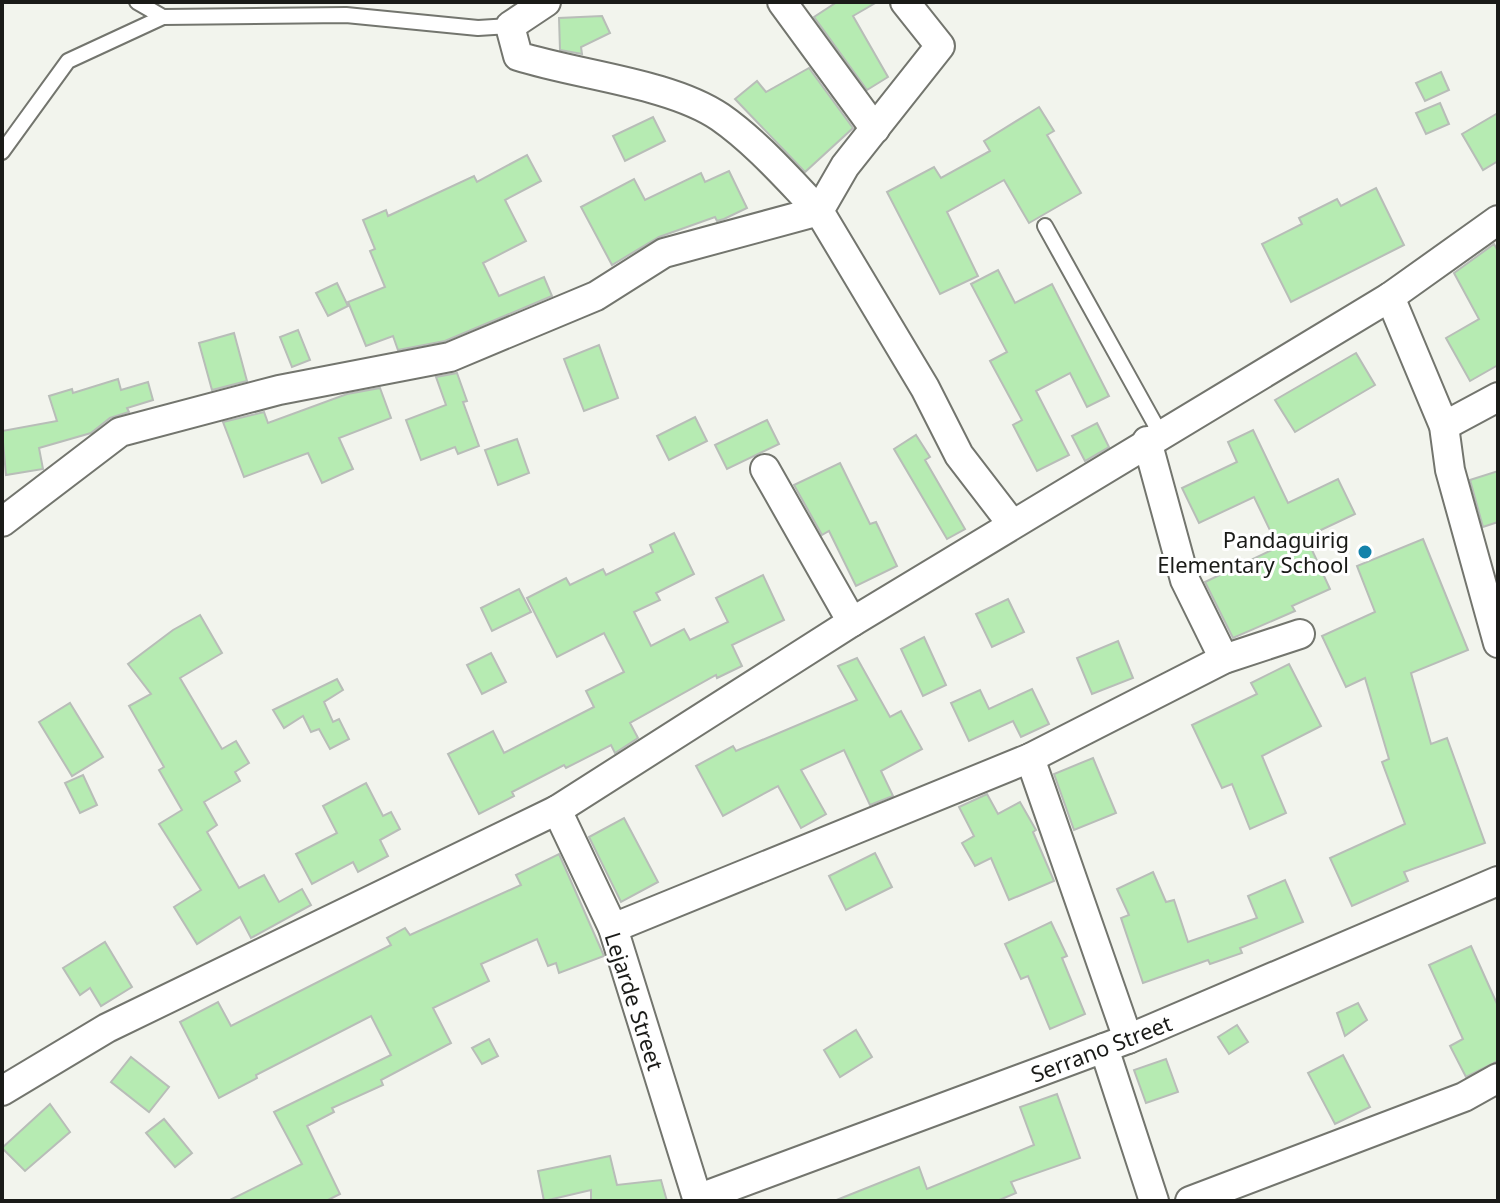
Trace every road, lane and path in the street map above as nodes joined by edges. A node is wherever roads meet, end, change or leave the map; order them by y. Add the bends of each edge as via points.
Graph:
1 (137, 2) edge
2 (546, 2) edge
3 (782, 2) edge
4 (905, 2) edge
5 (163, 17) junction
6 (510, 26) junction
7 (875, 129) junction
8 (2, 152) edge
9 (819, 211) junction
10 (1498, 220) edge
11 (1045, 226) dead end
12 (1390, 297) junction
13 (1498, 397) edge
14 (1444, 426) junction
15 (1154, 437) junction
16 (765, 469) dead end
17 (2, 524) edge
18 (1012, 524) junction
19 (852, 622) junction
20 (1300, 634) dead end
21 (1498, 643) edge
22 (1224, 659) junction
23 (1030, 758) junction
24 (557, 810) junction
25 (1498, 881) edge
26 (613, 928) junction
27 (1116, 1044) junction
28 (1498, 1078) edge
29 (2, 1091) edge
30 (697, 1200) edge
31 (1154, 1201) edge
32 (1190, 1201) edge

1 - 5 lane
2 - 6 street
3 - 7 street
4 - 7 street via 940,46
5 - 6 lane via 346,15 478,28
5 - 8 lane via 68,61
6 - 9 street via 518,56 672,95 719,116
7 - 9 street
9 - 17 street via 664,253 596,296 450,357 279,390 120,432
9 - 18 street via 959,455
10 - 12 street
11 - 15 lane
12 - 14 street
12 - 15 street
13 - 14 street
14 - 21 street via 1450,470
15 - 18 street
15 - 22 street via 1185,580
16 - 19 street
18 - 19 street
19 - 24 street
20 - 22 street
22 - 23 street
23 - 26 street
23 - 27 street
24 - 26 street, Lejarde Street
24 - 29 street via 107,1028
25 - 27 street, Serrano Street
26 - 30 street, Lejarde Street
27 - 30 street, Serrano Street
27 - 31 street
28 - 32 street via 1464,1097

